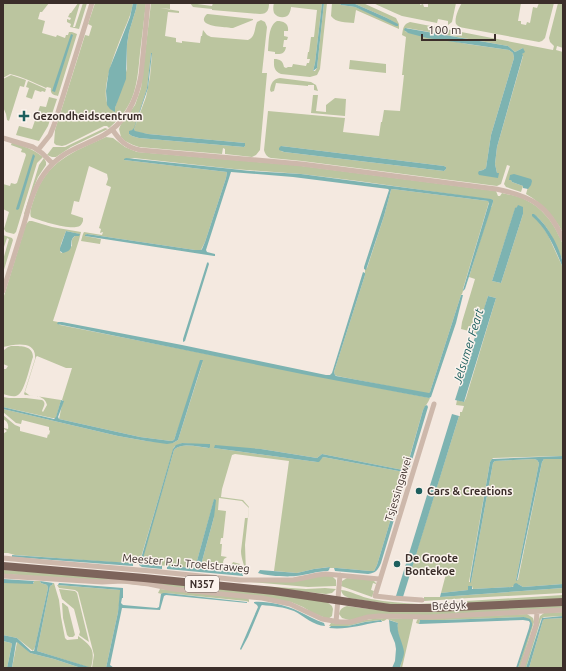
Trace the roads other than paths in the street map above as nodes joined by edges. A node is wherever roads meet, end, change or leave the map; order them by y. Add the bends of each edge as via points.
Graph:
1 (92, 3) edge
2 (148, 3) edge
3 (112, 129) junction
4 (3, 138) edge
5 (38, 150) junction
6 (52, 163) junction
7 (563, 239) edge
8 (3, 291) edge
9 (434, 404) dead end
10 (3, 558) edge
11 (3, 566) edge
12 (340, 575) junction
13 (3, 576) edge
14 (379, 579) junction
15 (375, 596) joint
16 (337, 600) junction
17 (422, 600) dead end
18 (563, 602) edge
19 (563, 610) edge
20 (537, 612) junction
21 (336, 622) junction
22 (522, 668) edge

1 - 5 street via 53,129
2 - 3 street via 138,91 126,114
3 - 6 street via 62,155
3 - 7 street via 122,142 140,150 302,164 512,192 539,205 551,217
4 - 5 street
5 - 6 street
6 - 8 street via 41,177 33,195
9 - 14 street, Tsjessingawei
10 - 12 street, Meester P.J. Troelstraweg via 240,580 293,580 321,574
11 - 16 main road, Meester P.J. Troelstraweg / N357 via 151,578
12 - 14 street
12 - 16 street
13 - 21 street via 149,584 173,589 262,598 290,604 318,618
14 - 15 street, Tsjessingawei
15 - 17 street, Brédyk
16 - 18 main road, Brédyk / N357 via 390,608 418,609
16 - 21 street
19 - 20 street, Brédyk
20 - 21 street, Brédyk via 429,617 379,616
20 - 22 street via 536,625

